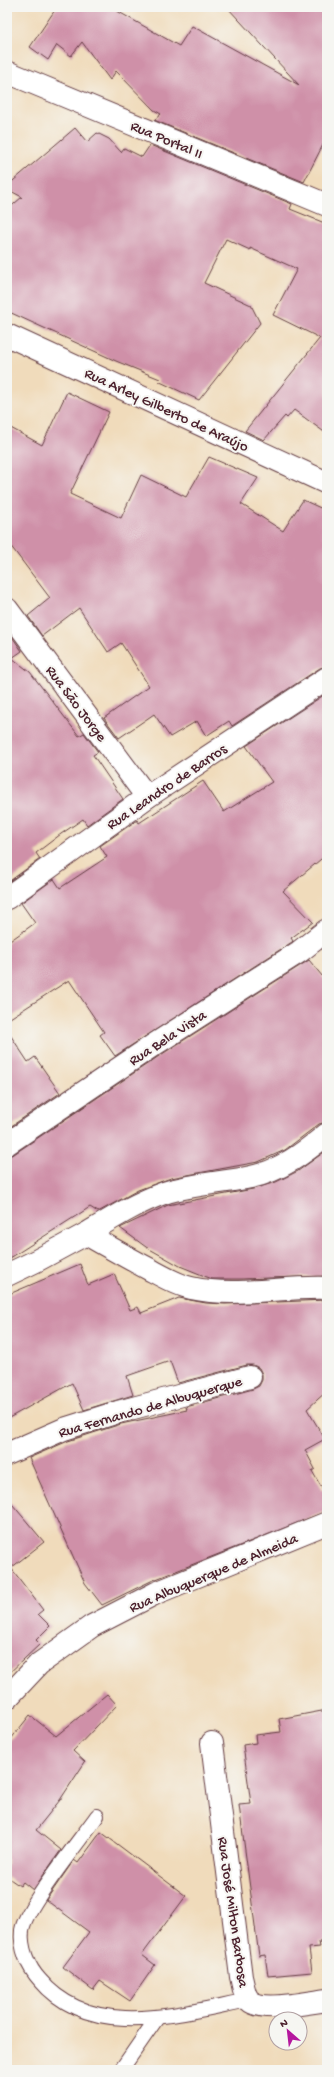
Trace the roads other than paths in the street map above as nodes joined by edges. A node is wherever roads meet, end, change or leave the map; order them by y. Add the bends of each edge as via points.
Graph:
1 (7, 72) edge
2 (327, 205) edge
3 (7, 335) edge
4 (327, 483) edge
5 (7, 609) edge
6 (327, 678) edge
7 (147, 797) junction
8 (7, 898) edge
9 (327, 930) edge
10 (327, 1134) edge
11 (7, 1144) edge
12 (86, 1234) junction
13 (7, 1274) edge
14 (327, 1288) edge
15 (250, 1377) dead end
16 (7, 1454) edge
17 (327, 1523) edge
18 (7, 1698) edge
19 (212, 1743) dead end
20 (97, 1816) dead end
21 (249, 2000) junction
22 (327, 2000) edge
23 (157, 2018) junction
24 (121, 2070) edge

1 - 2 street, Rua Portal II
3 - 4 street, Rua Arley Gilberto de Araújo
5 - 7 street, Rua São Jorge
6 - 7 street, Rua Leandro de Barros
7 - 8 street, Rua Leandro de Barros
9 - 11 street, Rua Bela Vista via 299,952 152,1046
10 - 12 street via 304,1153 277,1168 252,1177 206,1183 164,1193 131,1208
12 - 13 street
12 - 14 street via 162,1276 190,1288 218,1292
15 - 16 street, Rua Fernando de Albuquerque via 70,1427
17 - 18 street, Rua Albuquerque de Almeida via 156,1593 92,1626 39,1664
19 - 21 street, Rua José Milton Barbosa via 241,1977
20 - 23 lane via 31,1908 22,1929 23,1950 33,1972 47,1989 69,2004 111,2018
21 - 22 street, Rua José Milton Barbosa via 254,2004 267,2006
21 - 23 lane
23 - 24 lane

